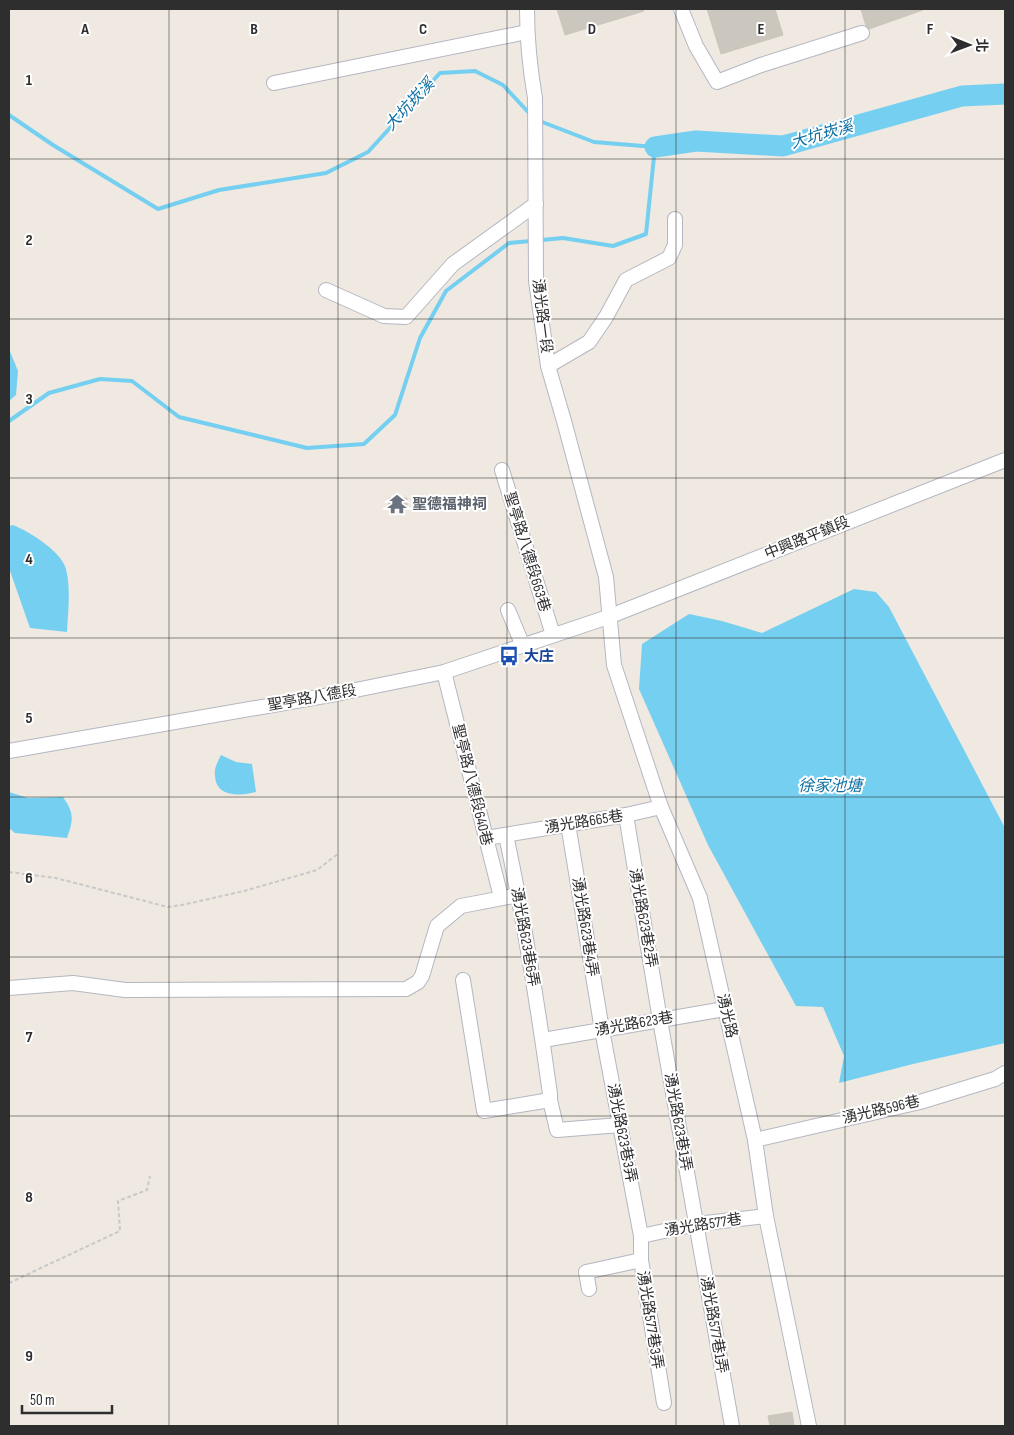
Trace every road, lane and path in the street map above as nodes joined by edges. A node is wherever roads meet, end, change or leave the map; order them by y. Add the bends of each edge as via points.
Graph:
1 (527, 9) edge
2 (681, 9) edge
3 (527, 32) junction
4 (862, 33) dead end
5 (274, 83) dead end
6 (536, 204) junction
7 (675, 219) dead end
8 (326, 290) dead end
9 (548, 366) junction
10 (1005, 460) edge
11 (502, 470) dead end
12 (508, 610) dead end
13 (608, 617) junction
14 (553, 635) junction
15 (523, 646) junction
16 (444, 672) junction
17 (9, 750) edge
18 (661, 807) junction
19 (626, 815) junction
20 (568, 824) junction
21 (506, 834) junction
22 (486, 838) junction
23 (339, 853) dead end
24 (9, 872) edge
25 (519, 894) junction
26 (502, 898) junction
27 (463, 980) dead end
28 (9, 988) edge
29 (725, 1009) junction
30 (660, 1020) junction
31 (602, 1030) junction
32 (543, 1040) junction
33 (1005, 1073) edge
34 (550, 1100) junction
35 (620, 1125) junction
36 (755, 1140) junction
37 (150, 1176) dead end
38 (766, 1216) junction
39 (697, 1224) junction
40 (641, 1236) junction
41 (641, 1260) junction
42 (9, 1283) edge
43 (589, 1289) dead end
44 (664, 1404) dead end
45 (732, 1426) edge
46 (809, 1426) edge

1 - 3 street, 湧光路一段
2 - 4 street via 716,82
3 - 5 street
3 - 6 street, 湧光路一段 via 536,98
6 - 8 street via 453,264 406,318 384,316
6 - 9 street, 湧光路一段 via 536,281
7 - 9 street via 674,245 669,258 626,280 589,342
9 - 13 street, 湧光路一段 via 606,578
10 - 13 street, 中興路平鎮段
11 - 14 street, 聖亭路八德段663巷
12 - 15 street
13 - 14 street, 聖亭路八德段
13 - 18 street, 湧光路 via 614,665
14 - 15 street, 聖亭路八德段
15 - 16 street, 聖亭路八德段
16 - 17 street, 聖亭路八德段 via 336,694
16 - 22 street, 聖亭路八德段640巷
18 - 19 street, 湧光路665巷
18 - 29 street, 湧光路 via 700,898
19 - 20 street, 湧光路665巷
19 - 30 street, 湧光路623巷2弄
20 - 21 street, 湧光路665巷
20 - 31 street, 湧光路623巷4弄
21 - 22 street, 湧光路665巷
21 - 25 street, 湧光路623巷6弄
22 - 26 street, 聖亭路八德段640巷
23 - 24 path via 317,870 244,891 168,906 56,878
25 - 26 street
25 - 32 street, 湧光路623巷6弄
26 - 28 street via 461,906 437,926 422,976 406,989 125,990 73,984
27 - 34 street via 484,1111
29 - 30 street, 湧光路623巷
29 - 36 street, 湧光路
30 - 31 street, 湧光路623巷
30 - 39 street, 湧光路623巷1弄
31 - 32 street, 湧光路623巷
31 - 35 street, 湧光路623巷3弄
32 - 34 street, 湧光路623巷6弄
33 - 36 street, 湧光路596巷 via 920,1102
34 - 35 street, 湧光路623巷6弄 via 557,1130
35 - 40 street, 湧光路623巷3弄
36 - 38 street, 湧光路
37 - 42 path via 147,1190 118,1201 120,1231
38 - 39 street, 湧光路577巷
38 - 46 street, 湧光路
39 - 40 street, 湧光路577巷
39 - 45 street, 湧光路577巷1弄
40 - 41 street, 湧光路577巷3弄
41 - 43 street via 586,1272
41 - 44 street, 湧光路577巷3弄

